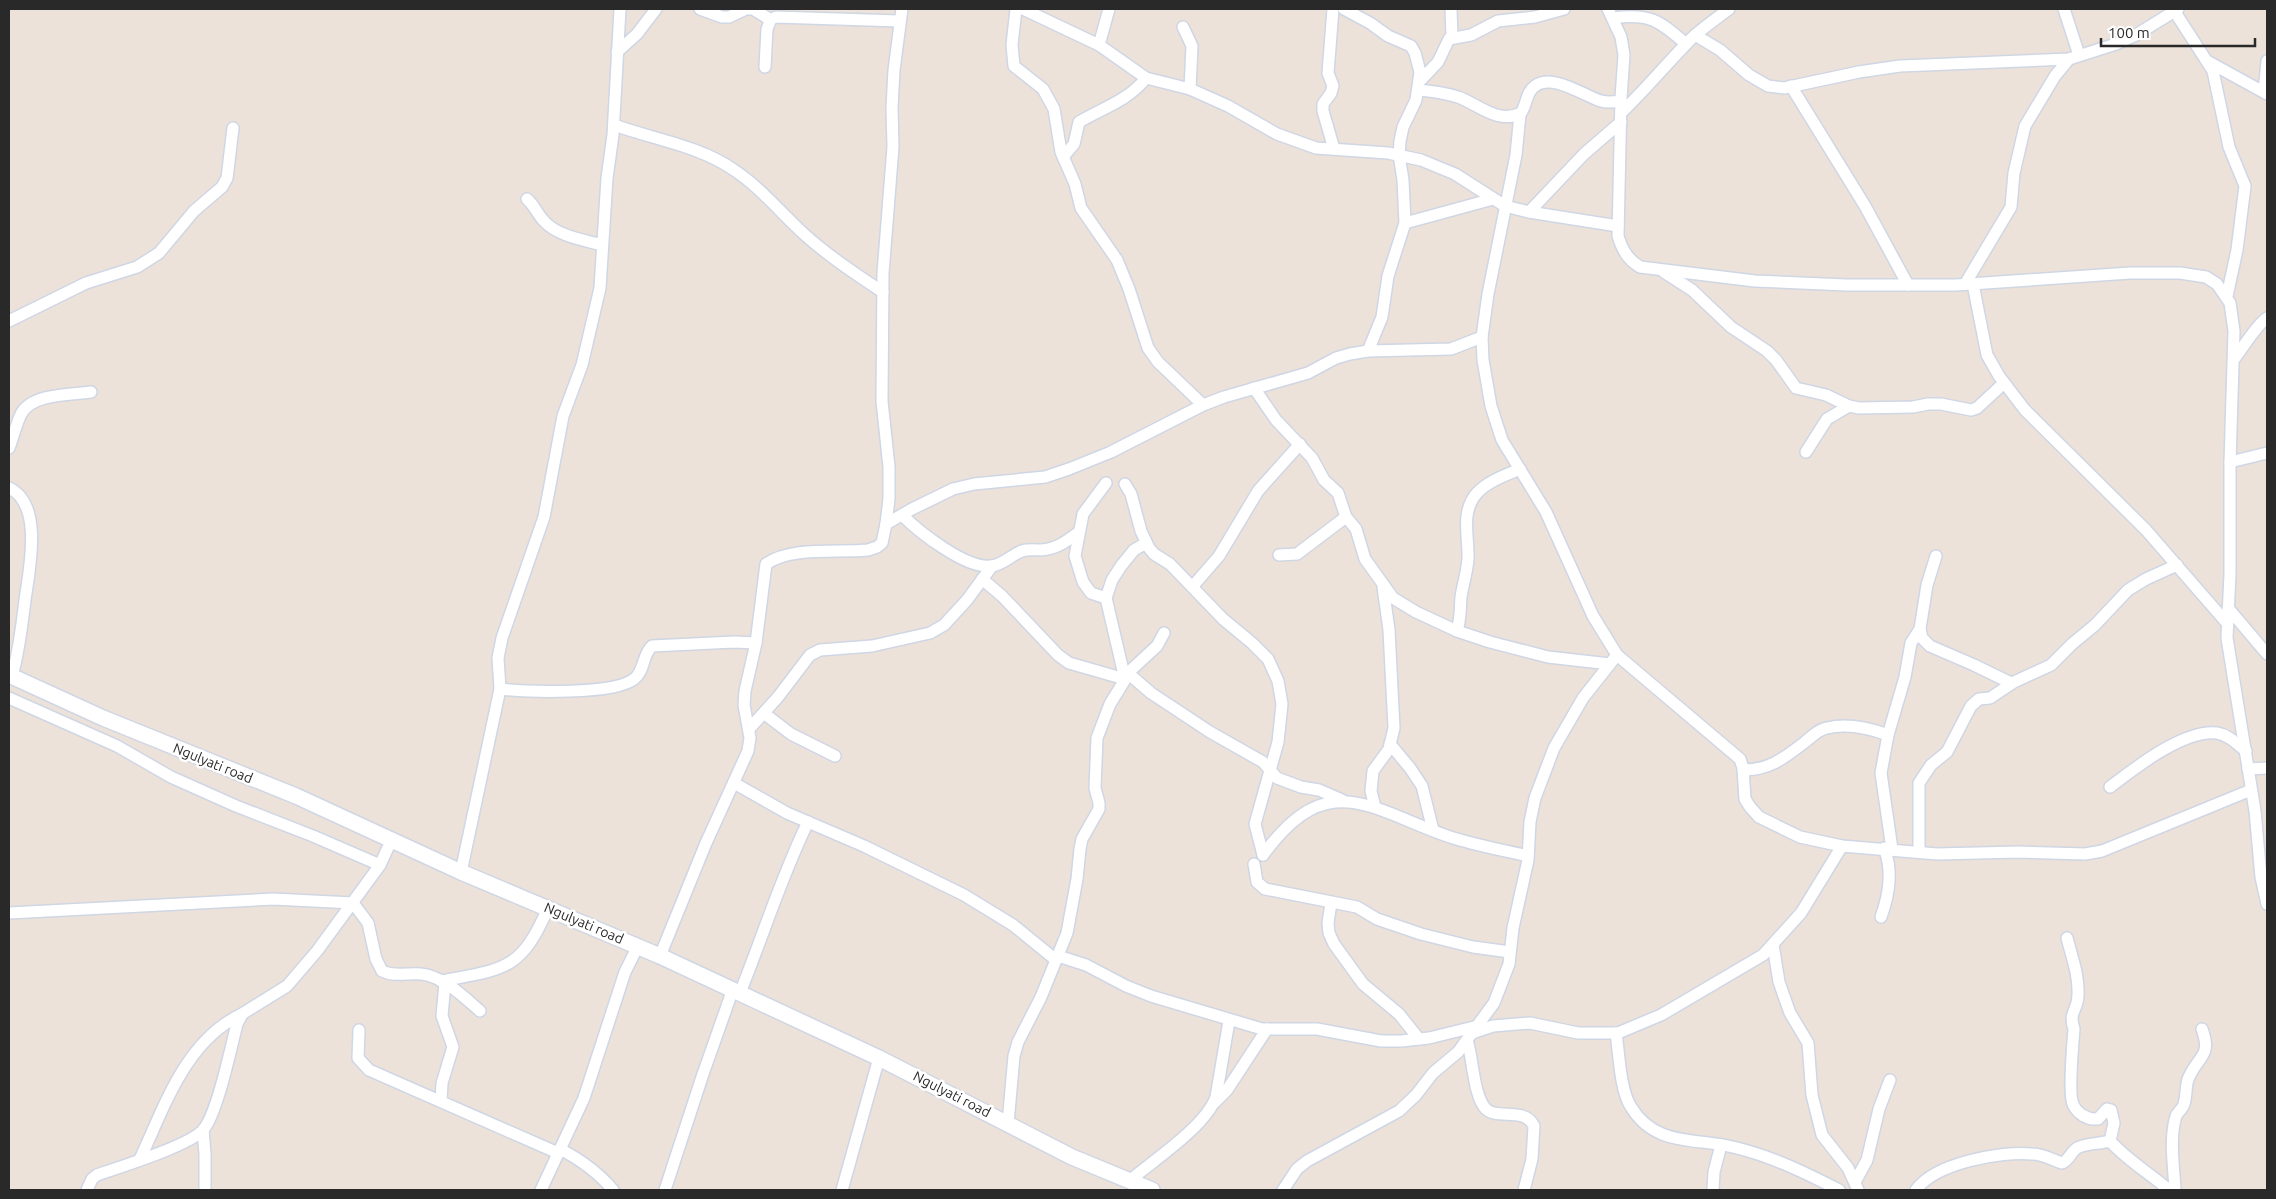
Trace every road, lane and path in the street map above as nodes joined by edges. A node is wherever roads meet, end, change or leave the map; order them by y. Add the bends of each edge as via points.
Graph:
1 (620, 9) edge
2 (656, 9) edge
3 (700, 9) edge
4 (902, 9) edge
5 (1016, 9) edge
6 (1023, 9) edge
7 (1109, 9) edge
8 (1333, 9) edge
9 (1344, 9) edge
10 (1451, 9) edge
11 (1564, 9) edge
12 (1730, 9) edge
13 (2064, 9) edge
14 (2175, 10) edge
15 (1610, 13) edge
16 (770, 20) junction
17 (899, 21) junction
18 (1184, 27) dead end
19 (1695, 35) junction
20 (1452, 38) junction
21 (1686, 44) junction
22 (1099, 45) junction
23 (618, 52) junction
24 (2074, 57) junction
25 (2207, 61) junction
26 (2267, 61) edge
27 (765, 67) dead end
28 (1146, 78) junction
29 (1419, 86) junction
30 (1791, 86) junction
31 (1190, 89) junction
32 (2266, 93) edge
33 (1621, 112) junction
34 (1520, 114) junction
35 (614, 125) junction
36 (233, 128) dead end
37 (1334, 149) junction
38 (1399, 155) junction
39 (1063, 157) junction
40 (527, 199) dead end
41 (1493, 199) junction
42 (1505, 206) junction
43 (1529, 212) junction
44 (1405, 223) junction
45 (1618, 226) junction
46 (602, 245) junction
47 (1662, 271) junction
48 (1969, 284) junction
49 (1908, 285) junction
50 (883, 292) junction
51 (2226, 296) junction
52 (2267, 318) edge
53 (9, 321) edge
54 (1482, 337) junction
55 (1368, 351) junction
56 (2234, 359) junction
57 (2004, 383) junction
58 (1254, 388) junction
59 (91, 392) dead end
60 (1203, 405) junction
61 (1849, 406) junction
62 (1300, 444) junction
63 (9, 448) edge
64 (1806, 452) dead end
65 (2267, 453) edge
66 (2230, 462) junction
67 (1520, 469) junction
68 (1106, 483) dead end
69 (1125, 484) dead end
70 (9, 488) edge
71 (902, 515) junction
72 (1346, 517) junction
73 (886, 524) junction
74 (1079, 532) junction
75 (1146, 543) junction
76 (1279, 555) dead end
77 (1936, 556) dead end
78 (2177, 565) junction
79 (992, 566) junction
80 (982, 579) junction
81 (1193, 586) junction
82 (1383, 586) junction
83 (1106, 598) junction
84 (2228, 608) junction
85 (2226, 622) junction
86 (1920, 629) junction
87 (1457, 631) junction
88 (1164, 633) dead end
89 (756, 643) junction
90 (2267, 654) edge
91 (1613, 660) junction
92 (10, 676) edge
93 (1127, 677) junction
94 (2011, 683) junction
95 (500, 690) junction
96 (9, 698) edge
97 (764, 714) junction
98 (749, 728) junction
99 (1888, 735) junction
100 (1390, 744) junction
101 (2246, 751) junction
102 (835, 756) dead end
103 (2267, 768) edge
104 (2248, 769) junction
105 (1743, 770) junction
106 (1270, 771) junction
107 (734, 783) junction
108 (2110, 787) dead end
109 (2251, 790) junction
110 (1344, 801) junction
111 (1375, 807) junction
112 (808, 822) junction
113 (1433, 830) junction
114 (391, 841) junction
115 (1842, 846) junction
116 (1888, 849) junction
117 (1919, 852) junction
118 (1528, 856) junction
119 (1254, 864) dead end
120 (380, 865) junction
121 (461, 872) junction
122 (353, 903) junction
123 (1331, 903) junction
124 (2267, 904) edge
125 (548, 908) junction
126 (9, 913) edge
127 (1881, 917) dead end
128 (2067, 938) dead end
129 (1773, 945) junction
130 (638, 946) junction
131 (1510, 952) junction
132 (660, 956) junction
133 (1057, 958) junction
134 (443, 982) junction
135 (736, 991) junction
136 (480, 1011) dead end
137 (242, 1014) junction
138 (1229, 1021) junction
139 (2202, 1029) dead end
140 (359, 1030) dead end
141 (1267, 1030) junction
142 (1472, 1033) junction
143 (1616, 1033) junction
144 (1419, 1039) junction
145 (880, 1058) junction
146 (1890, 1080) dead end
147 (441, 1102) junction
148 (1214, 1103) junction
149 (1008, 1123) junction
150 (203, 1130) junction
151 (2110, 1141) junction
152 (1721, 1145) junction
153 (559, 1151) junction
154 (140, 1159) junction
155 (1129, 1181) junction
156 (1856, 1186) edge
157 (87, 1190) edge
158 (205, 1190) edge
159 (541, 1190) edge
160 (613, 1190) edge
161 (665, 1190) edge
162 (842, 1190) edge
163 (1152, 1190) edge
164 (1283, 1190) edge
165 (1524, 1190) edge
166 (1713, 1190) edge
167 (1839, 1190) edge
168 (1916, 1190) edge
169 (2169, 1190) edge
170 (2175, 1190) edge

1 - 23 street
2 - 23 street via 638,34
3 - 16 street via 722,17 753,9
4 - 17 street
5 - 39 street via 1012,45 1014,66 1043,89 1054,110
6 - 22 street
7 - 22 street
8 - 37 street via 1328,73 1333,86 1323,104 1323,111
9 - 29 street via 1411,46 1417,61
10 - 20 street
11 - 20 street via 1498,22 1471,35
12 - 19 street
13 - 24 street
14 - 24 street via 2136,35
14 - 25 street
15 - 21 street via 1644,17 1672,32
15 - 33 street via 1622,37
16 - 17 street via 776,17
16 - 27 street
17 - 50 street via 893,79 893,147
18 - 31 street via 1192,46
19 - 21 street
19 - 30 street via 1768,86
20 - 29 street via 1445,42 1434,68
21 - 33 street
22 - 28 street
23 - 35 street
24 - 30 street via 1900,66
24 - 48 street via 2055,76 2025,126 2014,173 2011,207
25 - 32 street
25 - 51 street via 2229,147 2245,186
26 - 32 street
28 - 31 street
28 - 39 street via 1124,99 1079,122 1074,144
29 - 34 street via 1457,97 1498,116
29 - 38 street via 1403,127
30 - 49 street via 1865,206
31 - 37 street via 1277,134 1316,148
33 - 34 street via 1575,89 1547,82 1535,86 1529,93
33 - 43 street
33 - 45 street
34 - 42 street via 1516,155
35 - 46 street
35 - 50 street via 686,147 733,169 759,188 825,253
36 - 53 street via 227,178 222,187 194,211 159,253 137,267 78,287
37 - 38 street
38 - 41 street via 1455,174
38 - 44 street
39 - 60 street via 1081,208 1117,260 1148,348 1158,362
40 - 46 street via 551,228
41 - 42 street
41 - 44 street
42 - 43 street
42 - 54 street
43 - 45 street
44 - 55 street via 1388,276 1382,317
45 - 47 street via 1622,247 1631,262
46 - 95 street via 598,297 582,365 563,416 544,517 502,638 498,658
47 - 49 street via 1755,281
47 - 61 street via 1692,290 1732,327 1767,351 1796,388 1826,395
48 - 49 street
48 - 51 street via 2130,273 2180,273 2206,277 2217,284
48 - 57 street via 1987,355
50 - 73 street via 881,368 884,437 889,468
51 - 56 street via 2234,331
52 - 56 street
54 - 55 street via 1451,350
54 - 67 street via 1491,406 1502,440
55 - 58 street via 1336,358 1308,373
56 - 66 street
57 - 61 street via 1971,410 1941,404 1879,409
57 - 78 street via 2025,410 2109,492
58 - 60 street
58 - 62 street via 1276,420
59 - 63 street via 42,399 28,405
60 - 71 street via 1069,469 1045,477 953,489
61 - 64 street via 1827,419
62 - 72 street via 1324,480 1338,493
62 - 81 street via 1258,491 1220,556
65 - 66 street
66 - 84 street
67 - 87 street via 1502,476 1478,492 1467,512 1468,557
67 - 91 street via 1546,512
68 - 74 street via 1083,514
69 - 75 street
70 - 92 street via 23,502 32,539 22,629
71 - 73 street
71 - 79 street via 914,527 954,553 970,562
72 - 76 street via 1296,554
72 - 82 street via 1356,529 1365,559
73 - 89 street via 882,543 877,547 850,552 798,554 776,558 766,564
74 - 79 street via 1057,547 1023,550
74 - 83 street via 1075,556 1083,582 1091,593
75 - 81 street via 1154,554
75 - 83 street via 1134,550 1121,566
77 - 86 street via 1927,584
78 - 85 street
78 - 94 street via 2128,590 2051,665
79 - 80 street
80 - 93 street via 1069,663
80 - 97 street via 944,625 930,633 872,646 820,650 810,655
81 - 106 street via 1222,619 1238,629 1268,659 1278,681 1281,723
82 - 87 street via 1401,603
82 - 100 street via 1394,712
83 - 93 street
84 - 85 street
84 - 90 street
85 - 101 street
86 - 94 street via 1922,638 1930,646
86 - 99 street via 1911,643 1906,677
87 - 91 street via 1548,657
88 - 93 street via 1157,646
89 - 95 street via 652,646 644,656 639,675 628,683 610,687 568,692
89 - 98 street via 744,691
91 - 105 street via 1740,759
91 - 118 street via 1583,698 1554,748 1535,798
92 - 114 main road, Ngulyati road via 103,718 296,796
93 - 106 street via 1230,745 1263,762
93 - 133 street via 1110,704 1097,738 1095,788 1099,809 1082,839 1074,903
94 - 117 street via 1990,698 1971,706 1947,752 1931,765 1919,782
95 - 121 street
96 - 120 street via 117,746 171,777 228,803
97 - 98 street
97 - 102 street via 791,734
98 - 107 street via 748,751
99 - 105 street via 1853,726 1826,728 1773,764 1760,770
99 - 116 street via 1881,773
100 - 111 street via 1372,771 1371,791
100 - 113 street via 1422,786
101 - 104 street
101 - 108 street via 2230,738 2216,733 2200,734 2152,755
103 - 104 street
104 - 109 street
105 - 115 street via 1745,799 1759,817 1800,837
106 - 110 street via 1276,778
106 - 110 street via 1255,824 1263,854 1301,814 1321,805
107 - 112 street
107 - 132 street
109 - 117 street via 2118,845 2085,854
109 - 124 street
110 - 111 street
111 - 113 street
112 - 133 street via 964,895
112 - 135 street via 784,872 761,942
113 - 118 street
114 - 120 street
114 - 121 main road, Ngulyati road
115 - 116 street
115 - 129 street via 1801,913
116 - 117 street
116 - 127 street via 1890,876
118 - 131 street
119 - 123 street via 1257,882 1265,889
120 - 122 street
121 - 125 main road, Ngulyati road
122 - 126 street via 264,900
122 - 134 street via 368,923 382,971 422,974
122 - 137 street via 287,986
123 - 131 street via 1358,907 1377,919 1444,940
123 - 144 street via 1328,923 1334,944 1363,984 1399,1014
125 - 130 main road, Ngulyati road
125 - 134 street via 531,944 521,955 500,969
128 - 151 street via 2078,980 2078,999 2071,1018 2074,1029 2072,1102 2078,1113 2091,1120 2098,1119 2107,1109 2111,1110 2114,1123
129 - 143 street via 1763,955 1697,995 1637,1026
129 - 156 street via 1779,982 1790,1013 1808,1043 1811,1088 1822,1136 1848,1168
130 - 132 main road, Ngulyati road
130 - 153 street via 624,972 584,1098
131 - 142 street via 1506,975 1494,1003
132 - 135 main road, Ngulyati road
133 - 138 street via 1086,965 1151,996
133 - 149 street via 1018,1042
134 - 136 street
134 - 147 street via 442,1016 452,1047 442,1083
135 - 145 main road, Ngulyati road
135 - 161 street via 702,1077
137 - 150 street via 216,1102
137 - 154 street via 211,1034 191,1057
138 - 141 street
138 - 148 street
139 - 170 street via 2207,1042 2206,1052 2190,1074 2184,1107 2176,1116 2173,1149
140 - 147 street via 360,1062 369,1070
141 - 144 street via 1317,1029 1381,1041
141 - 148 street via 1227,1090
142 - 143 street via 1493,1026 1530,1023 1578,1033
142 - 144 street
142 - 164 street via 1400,1111 1307,1161 1297,1169
142 - 165 street via 1479,1094 1485,1107 1526,1117 1534,1126 1532,1159
143 - 152 street via 1618,1059 1630,1106 1642,1122 1675,1140
145 - 149 main road, Ngulyati road
145 - 162 street
146 - 156 street via 1878,1109 1867,1160
147 - 153 street
148 - 155 street via 1198,1126
149 - 155 main road, Ngulyati road via 1072,1157
150 - 154 street
150 - 158 street
151 - 168 street via 2075,1149 2062,1163 2047,1156 2008,1153 1966,1162 1925,1179
151 - 169 street via 2124,1156
152 - 166 street
152 - 167 street via 1782,1163
153 - 159 street
153 - 160 street via 575,1157 602,1176
154 - 157 street via 97,1174
155 - 163 main road, Ngulyati road

